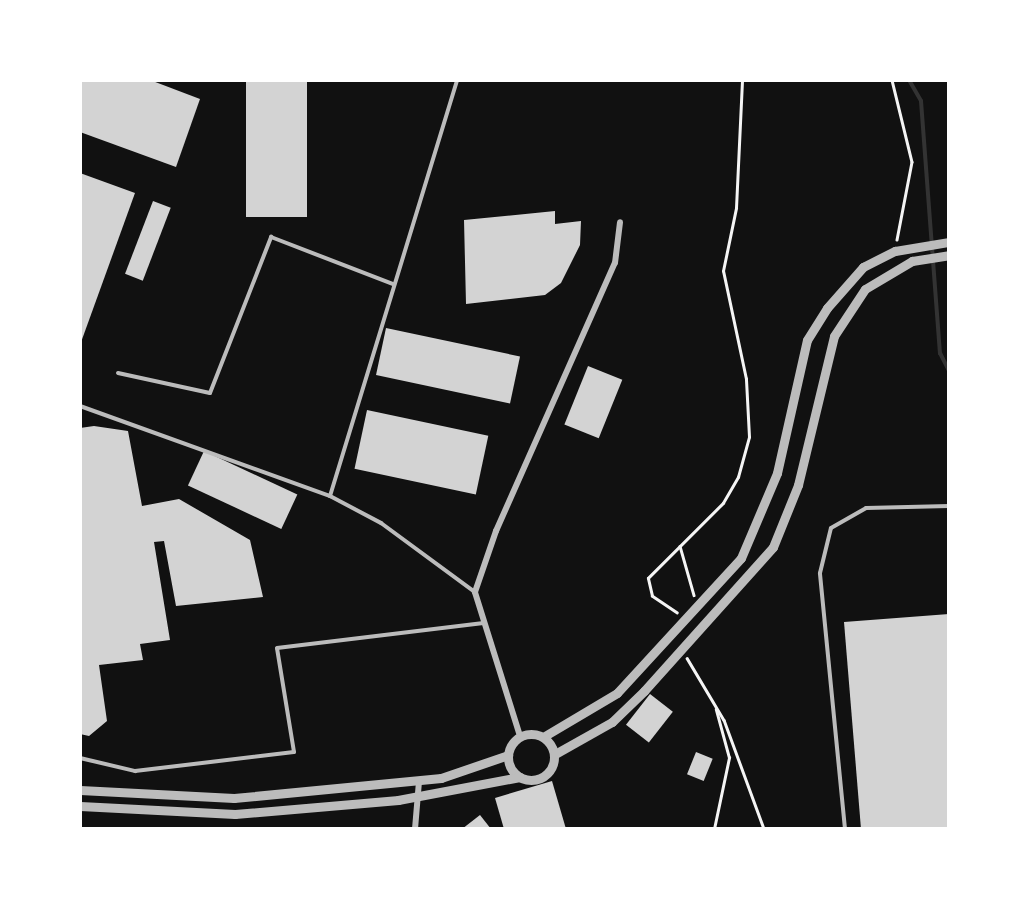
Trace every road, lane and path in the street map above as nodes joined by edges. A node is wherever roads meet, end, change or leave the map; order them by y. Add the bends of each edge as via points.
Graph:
1 (457, 80) edge
2 (742, 80) edge
3 (892, 80) edge
4 (620, 222) dead end
5 (949, 242) edge
6 (896, 251) junction
7 (949, 256) edge
8 (393, 284) junction
9 (118, 374) dead end
10 (80, 406) edge
11 (330, 496) junction
12 (949, 506) edge
13 (680, 543) junction
14 (476, 592) junction
15 (682, 618) junction
16 (483, 623) junction
17 (684, 652) junction
18 (715, 704) junction
19 (520, 736) junction
20 (544, 736) junction
21 (555, 754) junction
22 (508, 755) junction
23 (80, 758) edge
24 (520, 777) junction
25 (418, 781) junction
26 (80, 790) edge
27 (420, 797) junction
28 (80, 806) edge
29 (415, 829) edge
30 (714, 829) edge
31 (764, 829) edge
32 (845, 829) edge

1 - 8 lane
2 - 13 path via 736,208 723,271 746,379 749,437 723,503
3 - 6 path via 912,162
4 - 14 street via 615,263 496,531
5 - 6 street
6 - 15 street via 863,267 807,340 777,473 741,558
7 - 17 street via 912,262 865,289 834,336 798,485 773,547
8 - 9 lane via 271,237 210,394
8 - 11 lane
10 - 11 lane
11 - 14 lane
12 - 32 lane via 866,508 831,528 820,573
13 - 15 path via 694,597
13 - 15 path via 648,578 648,589
14 - 16 street
15 - 20 street via 617,693
16 - 19 street
16 - 23 lane via 277,648 294,752 135,771
17 - 18 path
17 - 21 street via 612,722
18 - 30 path via 729,758
18 - 31 path via 753,786
19 - 20 street
19 - 22 street
20 - 21 street
21 - 24 street via 546,776
22 - 24 street
22 - 25 street via 488,767
24 - 27 street
25 - 26 street via 190,800
25 - 27 street
27 - 28 street via 190,816
27 - 29 street

